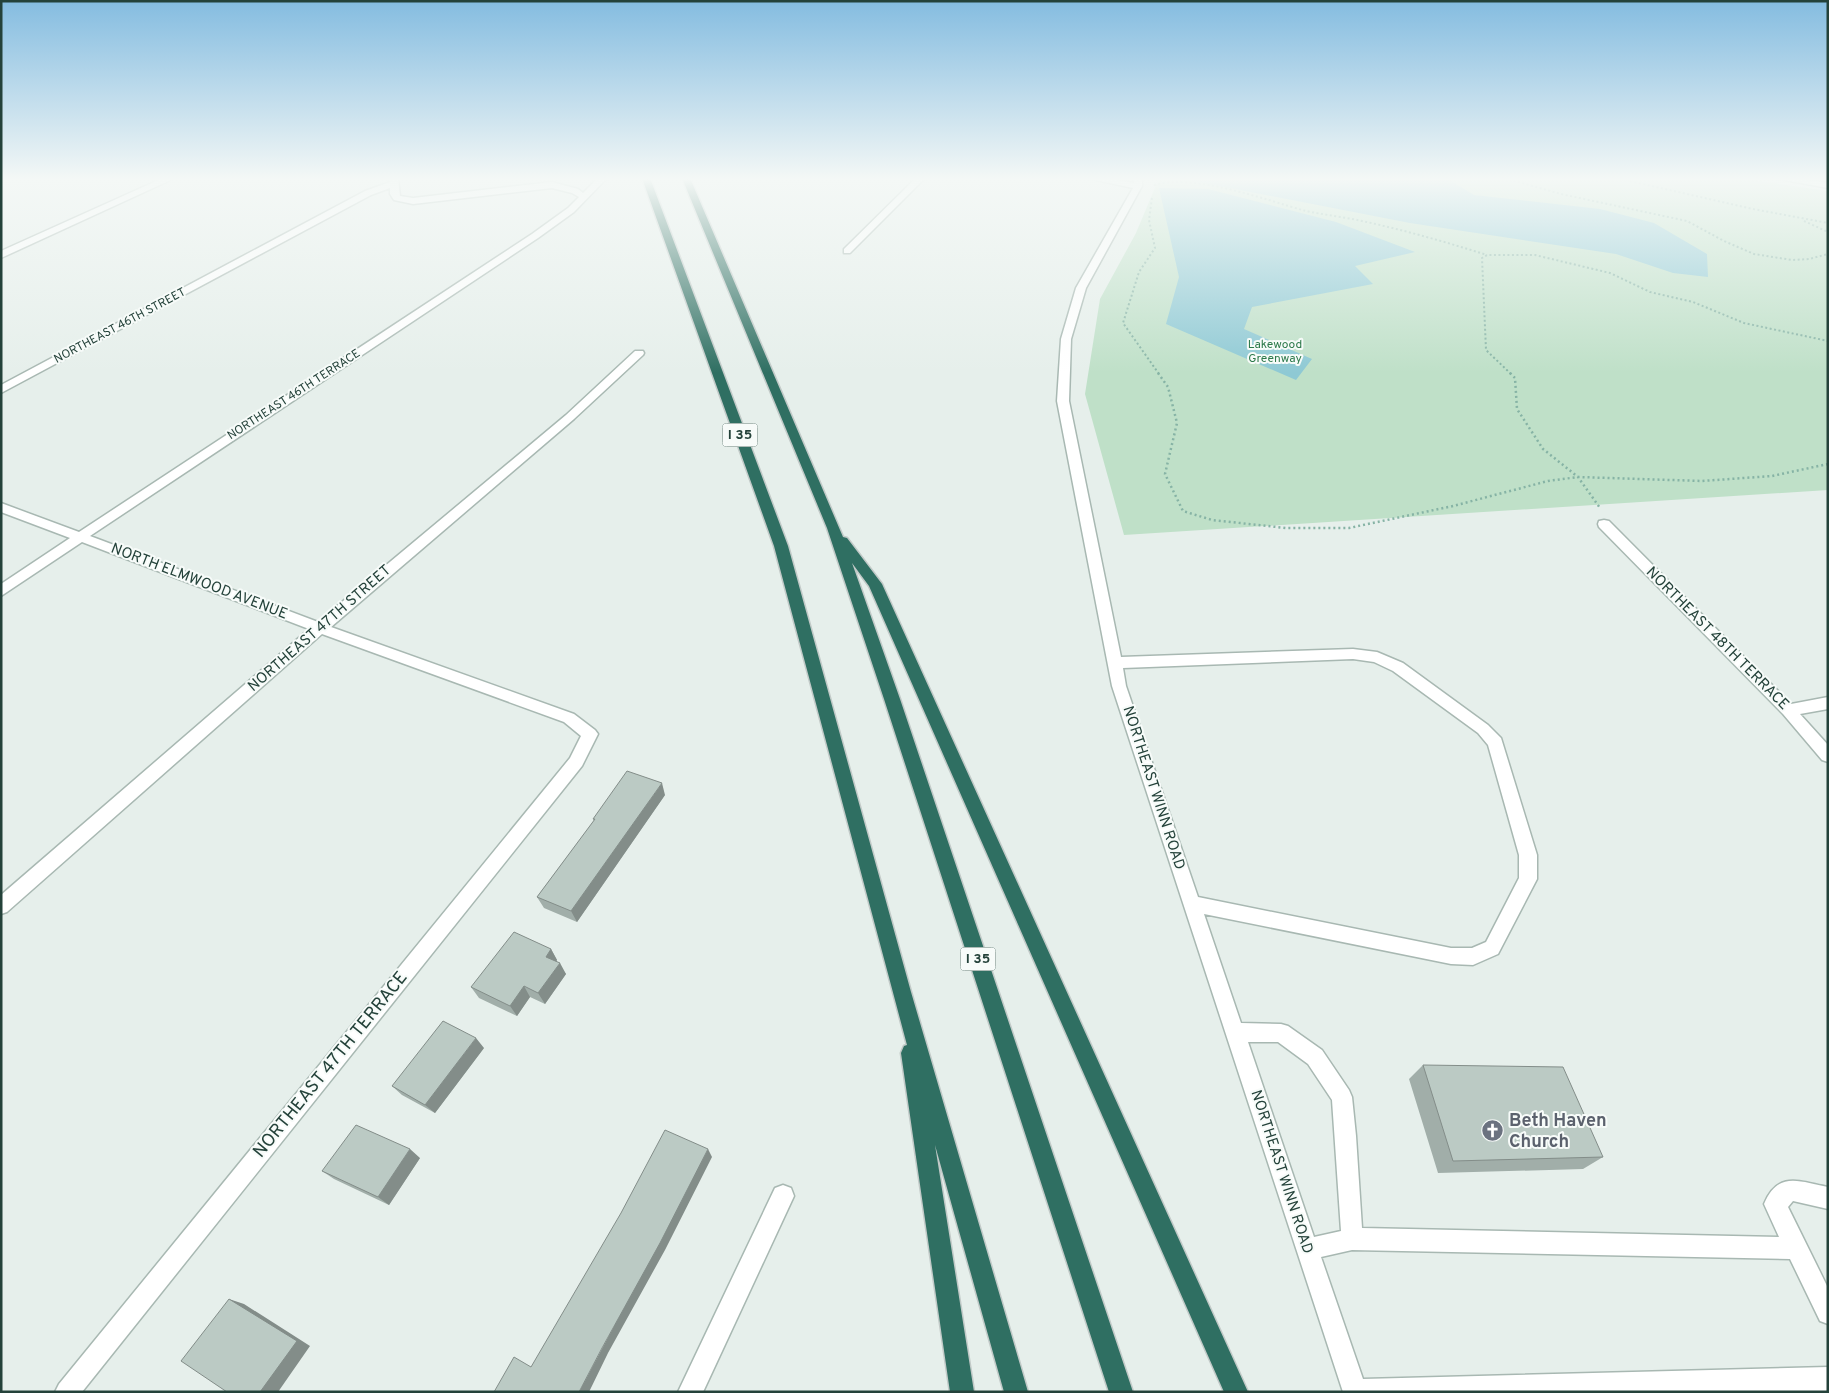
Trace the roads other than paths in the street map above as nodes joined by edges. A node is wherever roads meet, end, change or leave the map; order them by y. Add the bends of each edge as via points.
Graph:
1 (27, 243) edge
2 (276, 243) edge
3 (524, 243) edge
4 (670, 243) edge
5 (713, 243) edge
6 (856, 243) edge
7 (1108, 243) edge
8 (847, 252) dead end
9 (1, 255) edge
10 (639, 353) dead end
11 (1, 390) edge
12 (1, 507) edge
13 (1604, 524) road end
14 (833, 528) junction
15 (80, 537) junction
16 (1, 591) edge
17 (320, 628) junction
18 (1115, 663) junction
19 (1828, 703) edge
20 (1788, 710) junction
21 (590, 734) joint
22 (1828, 756) edge
23 (1192, 904) junction
24 (1, 906) edge
25 (902, 992) junction
26 (1235, 1032) junction
27 (783, 1196) dead end
28 (1828, 1198) edge
29 (1352, 1239) junction
30 (1796, 1248) junction
31 (1306, 1250) junction
32 (1828, 1313) edge
33 (1828, 1379) edge
34 (1769, 1386) edge
35 (1355, 1391) edge
36 (67, 1392) edge
37 (690, 1392) edge
38 (962, 1392) edge
39 (1016, 1392) edge
40 (1121, 1392) edge
41 (1236, 1392) edge

1 - 9 street
2 - 11 street, NORTHEAST 46TH STREET
3 - 15 street, NORTHEAST 46TH TERRACE
4 - 25 highway, I 35 via 781,546
5 - 14 highway, I 35
6 - 8 street
7 - 18 street, NORTHEAST WINN ROAD via 1081,288 1066,339 1064,401
10 - 17 street, NORTHEAST 47TH STREET via 570,417
12 - 15 street, NORTH ELMWOOD AVENUE
13 - 20 street, NORTHEAST 48TH TERRACE
14 - 40 highway, I 35
14 - 41 highway via 875,584
15 - 16 street, NORTHEAST 46TH TERRACE
15 - 17 street, NORTH ELMWOOD AVENUE
17 - 21 street, NORTH ELMWOOD AVENUE via 569,718
17 - 24 street, NORTHEAST 47TH STREET
18 - 23 street, NORTHEAST WINN ROAD via 1119,686
18 - 23 street via 1353,654 1377,657 1398,667 1483,729 1495,742 1528,856 1528,879 1492,948 1473,957 1452,956
19 - 20 street
20 - 22 street, NORTHEAST 48TH TERRACE
21 - 36 street, NORTHEAST 47TH TERRACE via 576,762
23 - 26 street, NORTHEAST WINN ROAD
25 - 38 highway
25 - 39 highway, I 35
26 - 29 street via 1281,1032 1315,1058 1342,1097
26 - 31 street, NORTHEAST WINN ROAD
27 - 37 street
28 - 30 street via 1789,1190 1775,1204
29 - 30 street
29 - 31 street
30 - 32 street
31 - 35 street, NORTHEAST WINN ROAD
33 - 34 street
34 - 35 street

